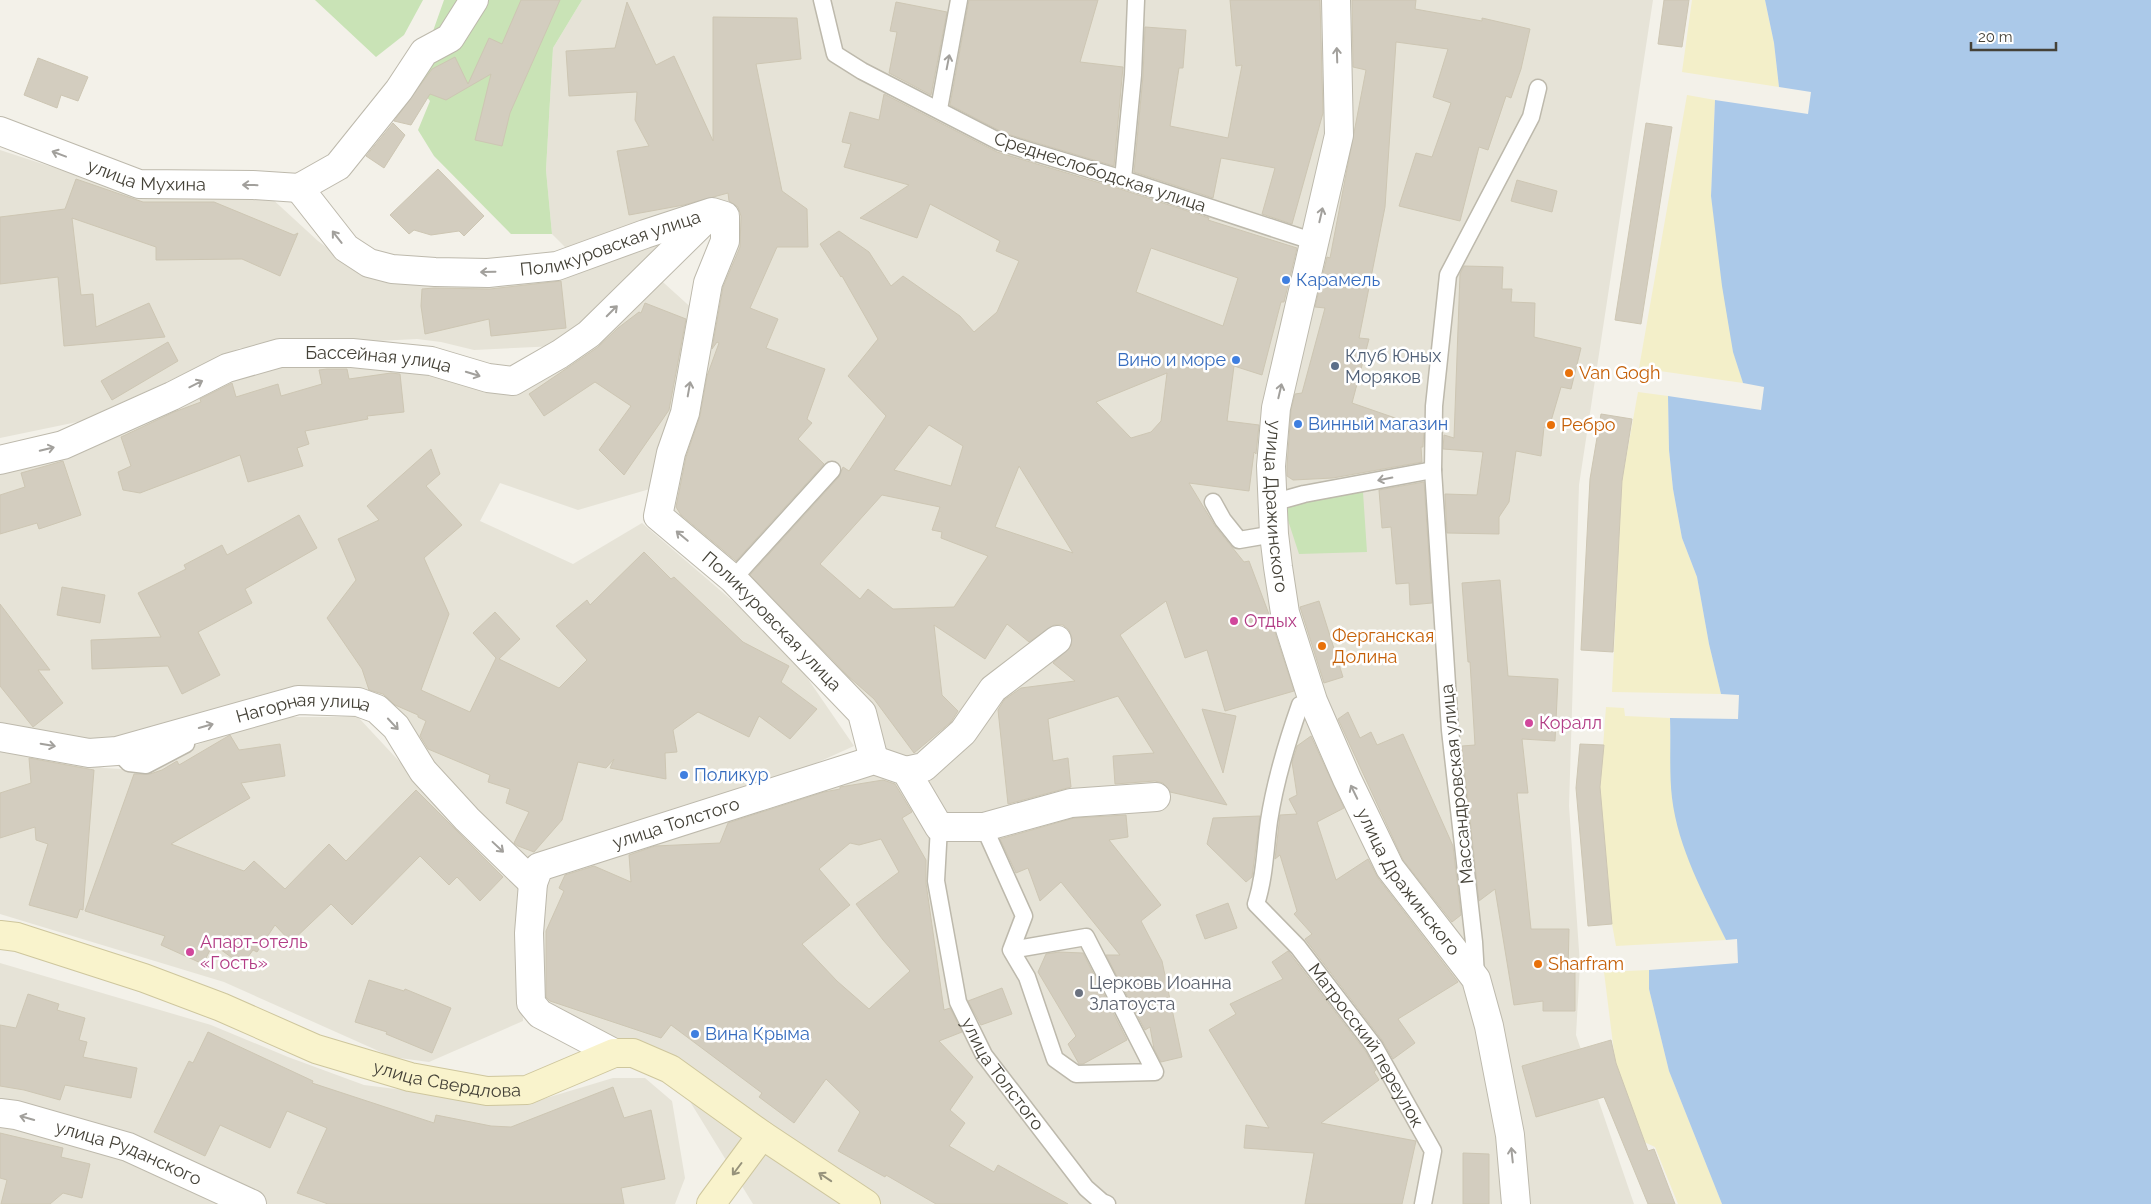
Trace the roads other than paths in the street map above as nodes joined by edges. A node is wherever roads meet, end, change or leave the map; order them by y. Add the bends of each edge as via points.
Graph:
1 (474, 0) edge
2 (822, 0) edge
3 (960, 0) edge
4 (1136, 0) edge
5 (1336, 0) edge
6 (1538, 88) dead end
7 (938, 110) junction
8 (0, 131) edge
9 (1123, 179) junction
10 (299, 188) junction
11 (712, 212) junction
12 (1315, 242) junction
13 (0, 460) edge
14 (832, 470) dead end
15 (1433, 470) junction
16 (1214, 502) dead end
17 (1272, 506) junction
18 (1274, 534) junction
19 (733, 579) junction
20 (1057, 640) dead end
21 (1313, 701) junction
22 (0, 737) edge
23 (186, 744) dead end
24 (117, 751) junction
25 (874, 760) junction
26 (906, 771) junction
27 (1156, 797) dead end
28 (939, 827) junction
29 (984, 827) junction
30 (533, 883) junction
31 (0, 935) edge
32 (1011, 950) junction
33 (1476, 979) junction
34 (614, 1053) junction
35 (0, 1113) edge
36 (762, 1135) junction
37 (252, 1204) edge
38 (711, 1204) edge
39 (866, 1204) edge
40 (1107, 1204) edge
41 (1423, 1204) edge
42 (1516, 1204) edge

1 - 10 street via 450,38 424,52 399,90 338,166
2 - 7 lane, Среднеслободская улица via 835,54
7 -> 3 lane
4 - 9 lane
12 -> 5 street, улица Дражинского via 1339,134
6 - 15 lane, Массандровская улица via 1531,117 1448,275 1434,406
7 - 9 lane, Среднеслободская улица via 1000,142
10 -> 8 street, улица Мухина via 139,184
9 - 12 lane, Среднеслободская улица
11 -> 10 street, Поликуровская улица via 558,266 488,273 435,272 392,269 369,263 346,248
13 -> 11 street, Бассейная улица via 63,445 227,368 280,353 352,353 431,361 488,378 513,381 589,334
19 -> 11 street, Поликуровская улица via 658,516 671,453 685,413 708,283 725,241 725,216
17 -> 12 street, улица Дражинского via 1271,466 1276,408
14 - 19 lane
15 -> 17 lane via 1304,494
15 - 33 lane, Массандровская улица via 1450,730
16 - 18 lane via 1238,540
17 - 18 street, улица Дражинского
18 - 21 street, улица Дражинского via 1285,613
19 - 25 street, Поликуровская улица via 862,713
20 - 26 street via 993,689 963,732 924,767
33 -> 21 street, улица Дражинского via 1390,868
21 - 41 lane, Матросский переулок via 1300,705 1285,749 1270,819 1263,881 1256,904 1298,947 1374,1046 1433,1151
22 -> 24 street, Нагорная улица via 89,752
23 - 24 lane via 146,765 129,763
24 -> 30 street, Нагорная улица via 298,700 358,702 377,709 396,728 424,771 467,819
25 - 26 street
25 - 30 street, улица Толстого via 538,867
26 - 28 street
27 - 29 street via 1071,803
28 - 29 street
28 - 40 lane, улица Толстого via 936,881 958,1002 984,1055 1086,1188
29 - 32 lane via 1024,916
30 - 34 street via 529,933 531,1003 540,1014
31 - 34 main road, улица Свердлова via 17,937 144,978 316,1049 410,1077 487,1091 527,1090
32 - 32 lane via 1027,977 1055,1059 1076,1074 1155,1072 1086,937
42 -> 33 street, улица Дражинского via 1510,1135 1489,1026
34 - 36 main road, улица Свердлова via 633,1053 670,1069
37 -> 35 street, улица Руданского via 128,1147
36 -> 38 main road
39 -> 36 main road, улица Свердлова

